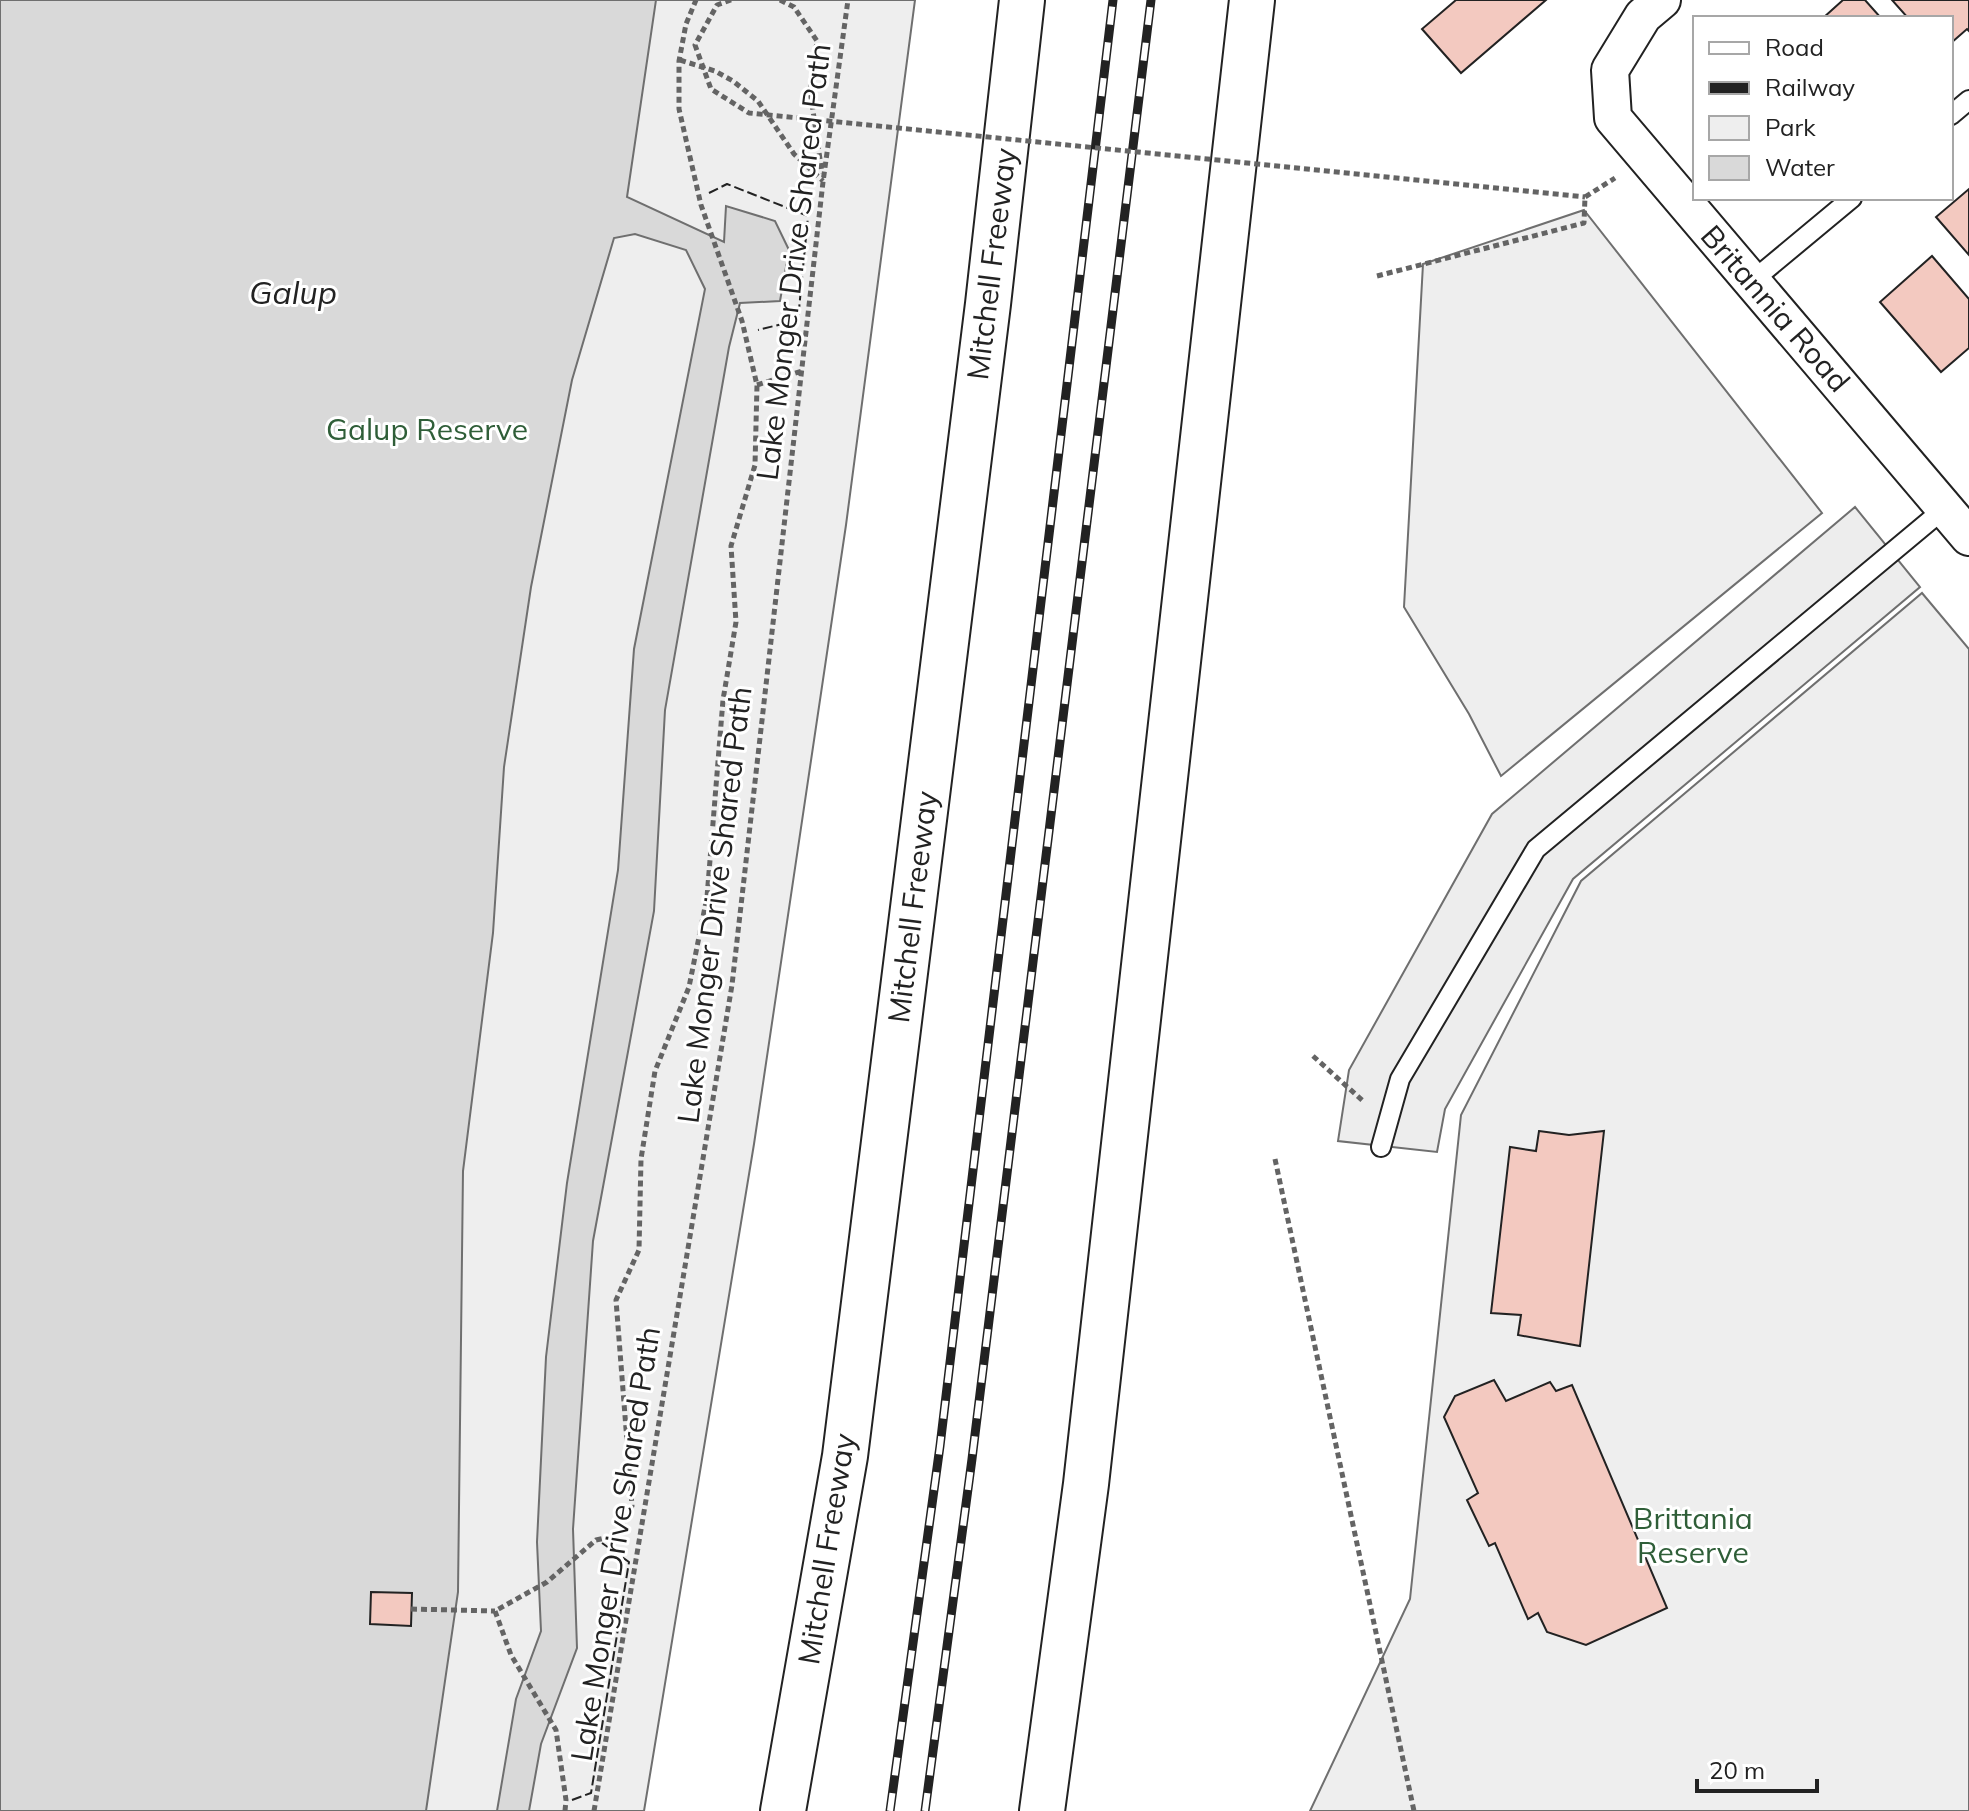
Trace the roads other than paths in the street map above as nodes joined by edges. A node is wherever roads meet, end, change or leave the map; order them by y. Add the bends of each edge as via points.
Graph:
1 (1022, 0) edge
2 (1252, 0) edge
3 (1662, 0) edge
4 (1969, 100) edge
5 (1953, 113) edge
6 (1850, 200) edge
7 (1751, 282) junction
8 (1957, 498) edge
9 (1969, 537) edge
10 (1381, 1147) dead end
11 (783, 1811) edge
12 (1042, 1811) edge

1 - 11 highway, Mitchell Freeway via 845,1456
2 - 12 highway via 1086,1484
3 - 7 street, Britannia Road via 1643,16 1610,70 1613,118
4 - 5 lane
6 - 7 lane
7 - 8 street, Britannia Road
8 - 9 street, Britannia Road
8 - 10 lane via 1536,849 1400,1079

